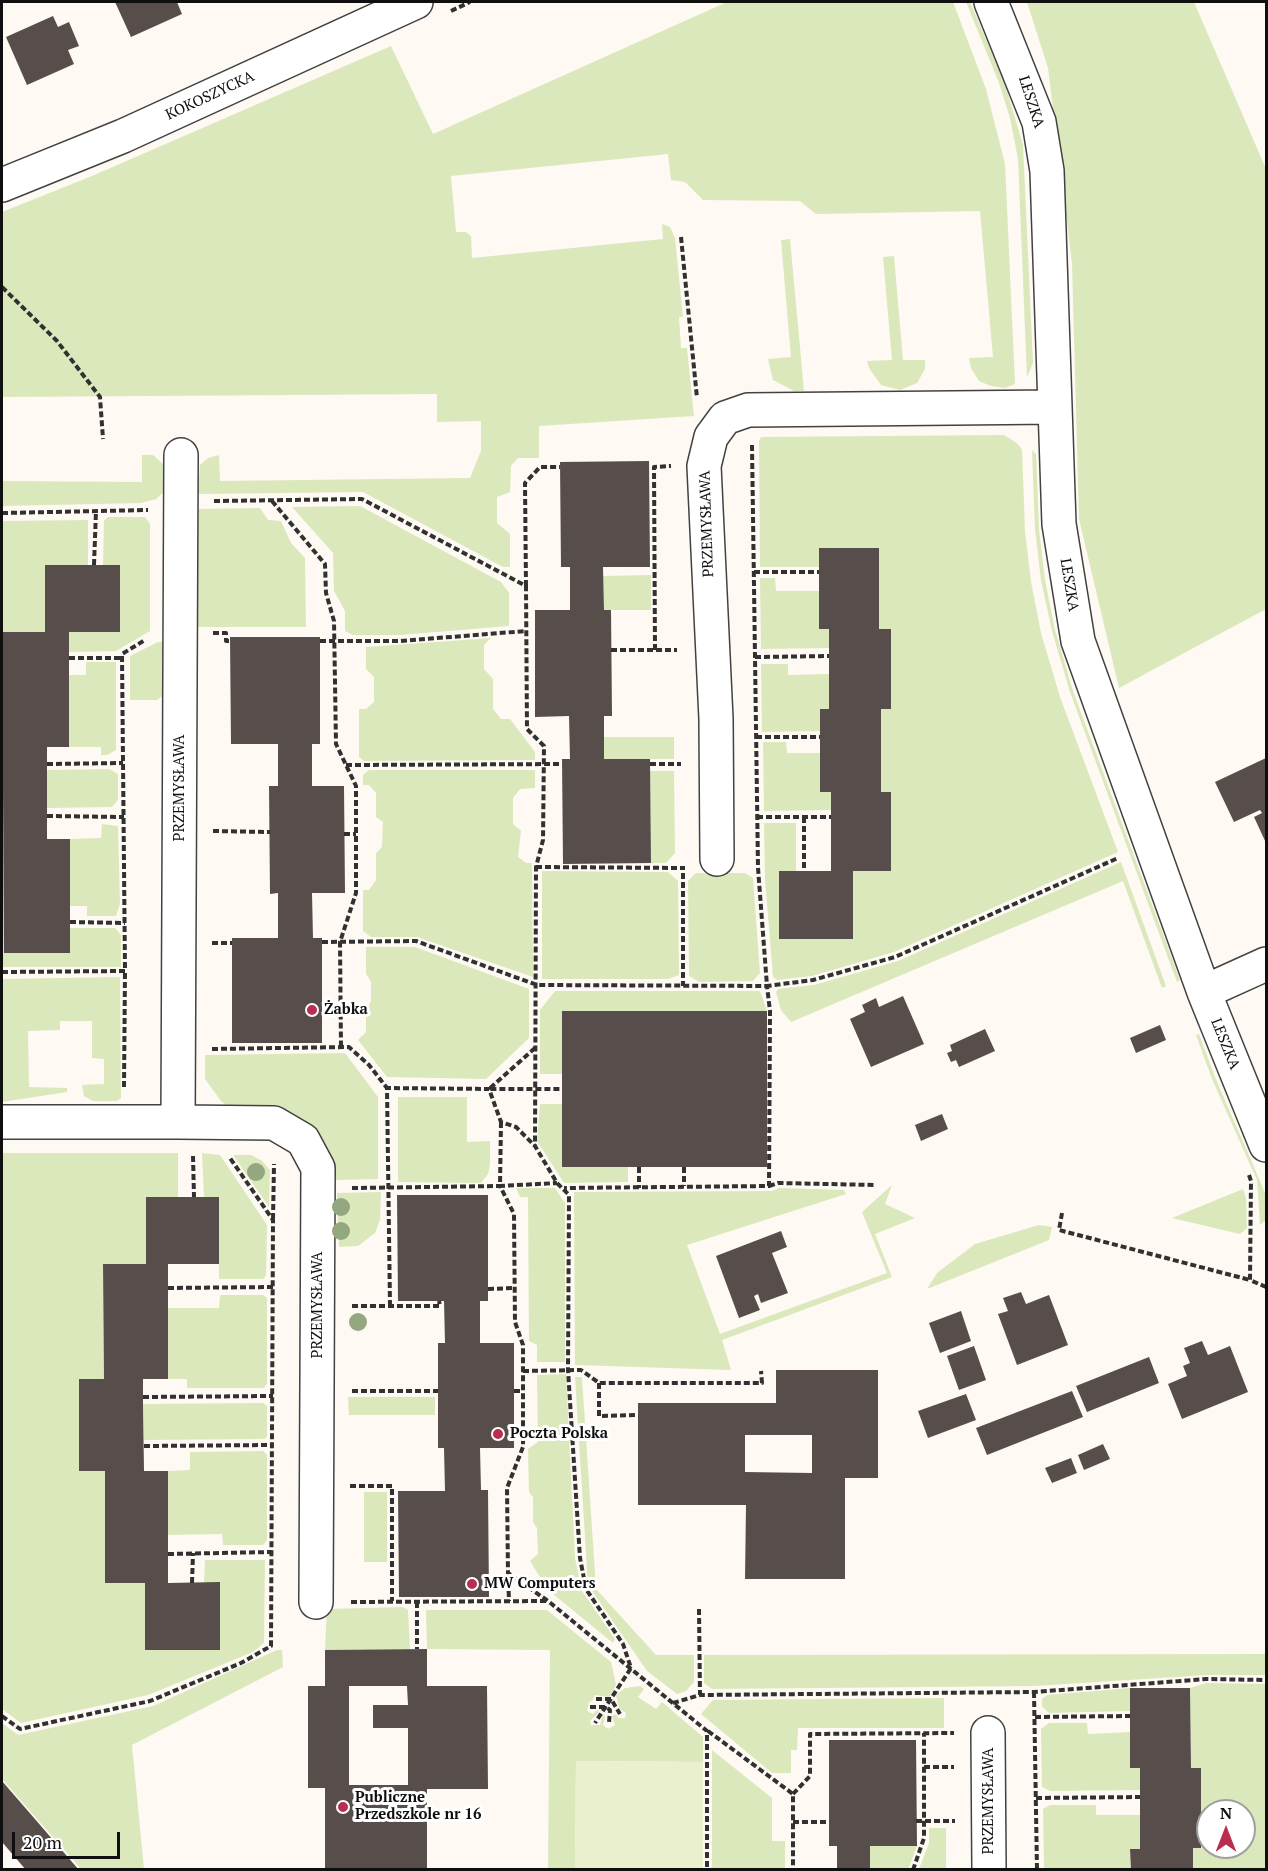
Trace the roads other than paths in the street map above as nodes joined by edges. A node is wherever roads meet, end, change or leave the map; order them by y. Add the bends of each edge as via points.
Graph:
1 (416, 2) edge
2 (991, 2) edge
3 (2, 185) edge
4 (1055, 407) junction
5 (181, 455) dead end
6 (720, 865) road end
7 (1266, 964) edge
8 (1204, 992) junction
9 (2, 1122) edge
10 (186, 1135) junction
11 (1266, 1145) edge
12 (316, 1602) road end
13 (988, 1733) road end
14 (989, 1869) edge

1 - 3 street, KOKOSZYCKA via 123,136
2 - 4 street, LESZKA via 1039,122 1047,171
4 - 6 street, PRZEMYSŁAWA via 748,410 725,417 711,437 704,466
4 - 8 street, LESZKA via 1059,524 1078,641
5 - 10 street, PRZEMYSŁAWA
7 - 8 street
8 - 11 street, LESZKA
9 - 10 street, PRZEMYSŁAWA
10 - 12 street, PRZEMYSŁAWA via 274,1124 303,1140 318,1168
13 - 14 street, PRZEMYSŁAWA

